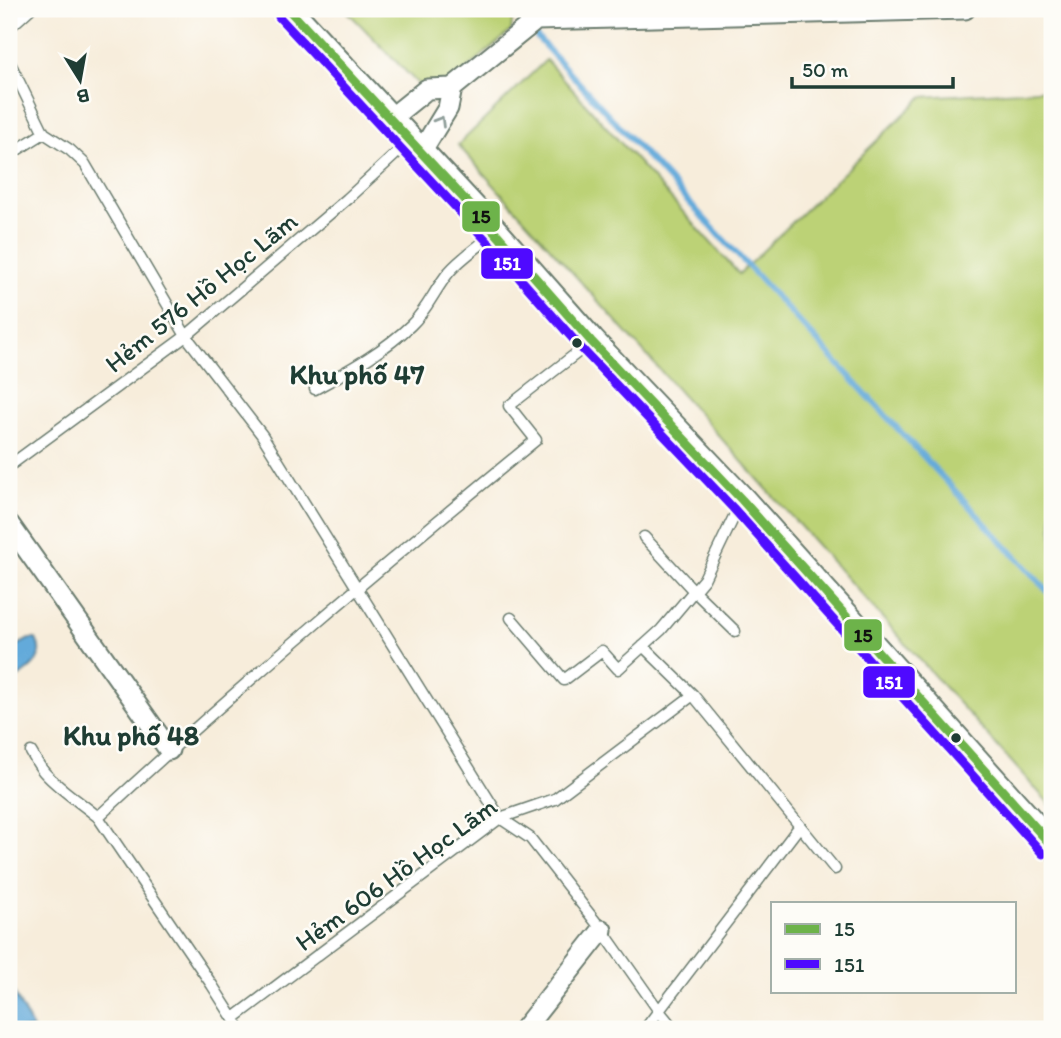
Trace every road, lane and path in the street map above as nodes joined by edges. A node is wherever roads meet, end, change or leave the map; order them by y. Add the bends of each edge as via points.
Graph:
1 (30, 9) edge
2 (288, 9) edge
3 (923, 9) edge
4 (965, 9) edge
5 (531, 12) edge
6 (9, 28) edge
7 (9, 61) edge
8 (452, 88) junction
9 (391, 118) junction
10 (44, 133) junction
11 (416, 146) junction
12 (9, 155) edge
13 (490, 237) junction
14 (186, 336) junction
15 (591, 341) junction
16 (316, 389) dead end
17 (9, 466) edge
18 (742, 500) junction
19 (9, 524) edge
20 (644, 537) dead end
21 (358, 588) junction
22 (694, 591) junction
23 (511, 618) dead end
24 (735, 631) dead end
25 (643, 646) junction
26 (693, 695) junction
27 (169, 750) junction
28 (31, 752) dead end
29 (98, 817) junction
30 (500, 818) junction
31 (799, 827) junction
32 (1052, 846) edge
33 (835, 869) dead end
34 (602, 930) junction
35 (659, 1011) junction
36 (234, 1018) junction
37 (240, 1029) edge
38 (524, 1029) edge
39 (645, 1029) edge
40 (674, 1029) edge

1 - 6 lane
2 - 9 main road
3 - 4 street
3 - 5 street
5 - 8 street
7 - 10 lane
8 - 9 street via 427,89
11 -> 8 street via 449,108
9 - 11 main road
10 - 12 lane
10 - 14 lane via 85,164
11 - 13 main road
11 - 14 lane, Hẻm 576 Hồ Học Lãm
13 - 15 main road
13 - 16 lane via 458,262 411,324 371,358
14 - 17 lane, Hẻm 576 Hồ Học Lãm
14 - 21 lane via 262,435
15 - 18 main road
15 - 21 lane via 509,406 536,440
18 - 22 lane
18 - 32 main road
19 - 27 street
20 - 22 lane
21 - 27 lane
21 - 30 lane
22 - 24 lane
22 - 25 lane
23 - 25 lane via 564,680 602,651 618,669
25 - 26 lane
26 - 30 lane, Hẻm 606 Hồ Học Lãm via 555,799
26 - 31 lane
27 - 29 lane
28 - 29 lane via 43,771
29 - 36 lane
30 - 34 lane via 530,838
30 - 36 lane, Hẻm 606 Hồ Học Lãm
31 - 33 lane
31 - 35 lane
34 - 35 lane
34 - 38 street
35 - 39 lane
35 - 40 lane
36 - 37 lane

